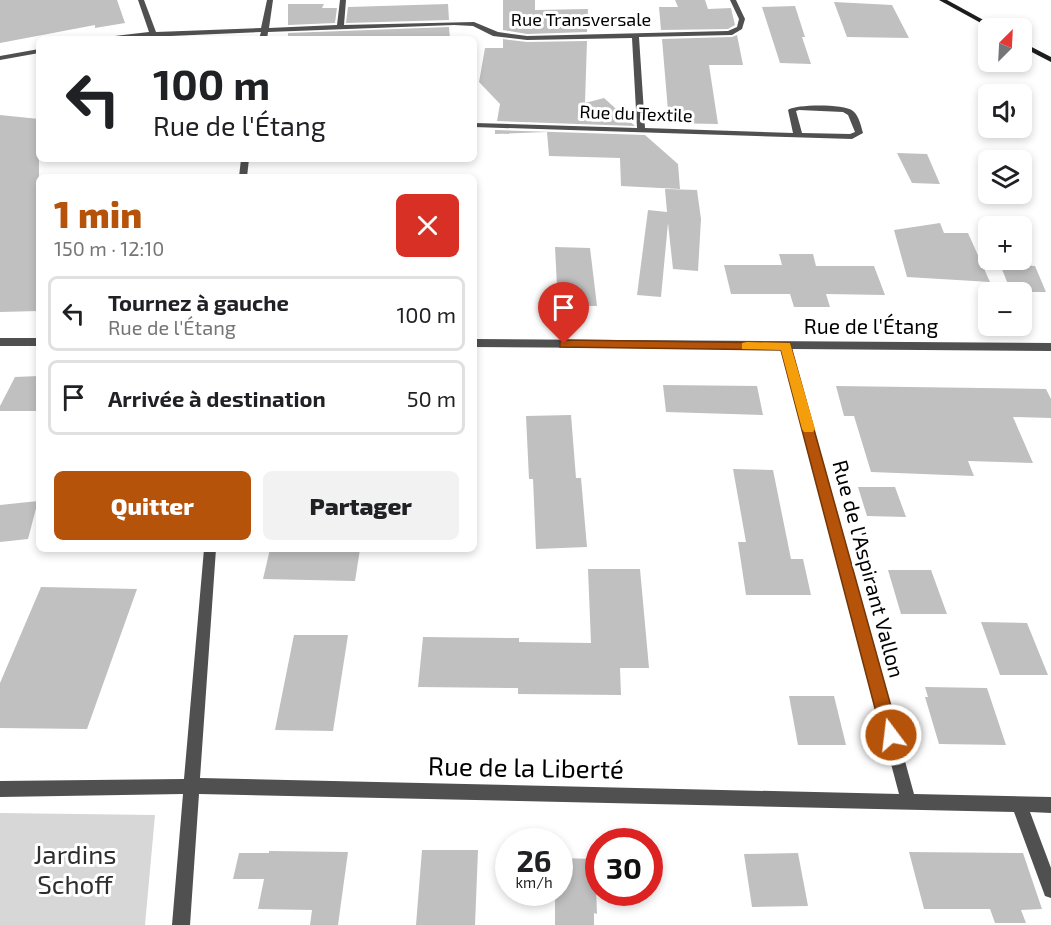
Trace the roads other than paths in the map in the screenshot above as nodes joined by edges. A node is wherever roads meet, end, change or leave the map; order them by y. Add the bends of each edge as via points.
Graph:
1 (141, 0) edge
2 (270, 0) edge
3 (343, 0) edge
4 (733, 0) edge
5 (942, 0) edge
6 (978, 19) edge
7 (340, 27) junction
8 (265, 30) junction
9 (153, 34) junction
10 (134, 36) edge
11 (264, 36) edge
12 (635, 36) junction
13 (1032, 50) edge
14 (36, 52) edge
15 (0, 58) edge
16 (1051, 60) edge
17 (477, 125) edge
18 (641, 130) junction
19 (798, 135) junction
20 (0, 342) edge
21 (36, 342) edge
22 (477, 343) edge
23 (786, 346) junction
24 (1051, 347) edge
25 (210, 552) edge
26 (191, 786) junction
27 (0, 789) edge
28 (909, 803) junction
29 (1019, 804) junction
30 (1051, 805) edge
31 (1051, 890) edge
32 (181, 925) edge

1 - 9 street
2 - 8 street
3 - 7 street
4 - 12 street, Rue Transversale via 742,19 740,27 729,33
5 - 6 main road
7 - 8 street, Rue Transversale
7 - 12 street, Rue Transversale via 454,23 474,24 496,34 527,38
8 - 9 street, Rue Transversale
8 - 11 street
9 - 10 street, Rue Transversale
12 - 18 street
13 - 16 main road
14 - 15 street
17 - 18 street, Rue du Textile
18 - 19 street, Rue du Textile
19 - 19 street, Rue du Textile via 852,137 859,133 852,114 844,110 799,108 792,110
20 - 21 street
22 - 23 street, Rue de l'Étang
23 - 24 street, Rue de l'Étang
23 - 28 street, Rue de l'Aspirant Vallon
25 - 26 street
26 - 27 street, Rue de la Liberté
26 - 28 street, Rue de la Liberté
26 - 32 street
28 - 29 street, Rue de la Liberté
29 - 30 street, Rue de la Liberté
29 - 31 street

